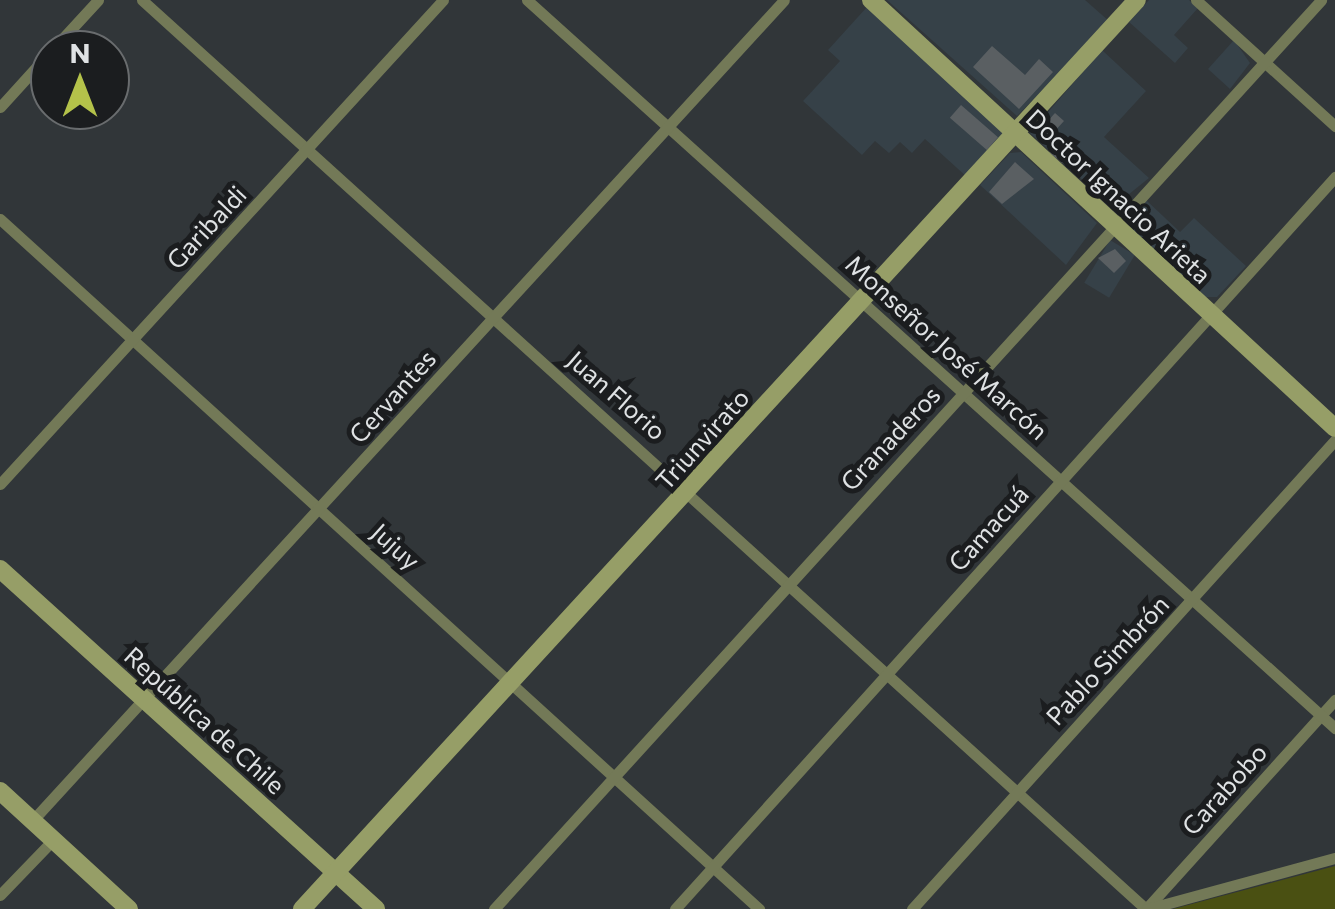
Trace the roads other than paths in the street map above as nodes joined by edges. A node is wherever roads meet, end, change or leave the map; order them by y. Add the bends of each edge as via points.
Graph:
1 (98, 0) edge
2 (142, 0) edge
3 (444, 0) edge
4 (528, 0) edge
5 (784, 0) edge
6 (871, 0) edge
7 (1137, 0) edge
8 (1196, 0) edge
9 (1322, 0) edge
10 (70, 30) edge
11 (1265, 62) junction
12 (30, 74) edge
13 (0, 107) edge
14 (1335, 126) edge
15 (668, 127) junction
16 (1014, 133) junction
17 (308, 150) junction
18 (1335, 177) edge
19 (0, 218) edge
20 (1114, 228) junction
21 (862, 300) junction
22 (1211, 315) junction
23 (494, 318) junction
24 (134, 338) junction
25 (963, 392) junction
26 (1335, 428) edge
27 (1335, 440) edge
28 (1061, 481) junction
29 (0, 484) edge
30 (690, 490) junction
31 (322, 509) junction
32 (0, 569) edge
33 (790, 581) junction
34 (1193, 600) junction
35 (887, 672) junction
36 (512, 682) junction
37 (144, 699) junction
38 (1335, 700) edge
39 (1321, 715) junction
40 (1335, 728) edge
41 (614, 776) junction
42 (1019, 789) junction
43 (0, 792) edge
44 (32, 820) junction
45 (52, 840) junction
46 (1335, 858) edge
47 (714, 866) junction
48 (336, 872) junction
49 (0, 895) edge
50 (129, 909) edge
51 (302, 909) edge
52 (376, 909) edge
53 (494, 909) edge
54 (675, 909) edge
55 (759, 909) edge
56 (912, 909) edge
57 (1146, 909) edge

1 - 10 street
2 - 17 street, Juan Florio
3 - 17 street, Garibaldi
4 - 15 street, Monseñor José Marcón
5 - 15 street, Cervantes
6 - 16 street, Doctor Ignacio Arieta
7 - 16 street, Triunvirato
8 - 11 street
9 - 11 street, Granaderos
11 - 14 street
11 - 20 street, Granaderos
12 - 13 street
15 - 21 street, Monseñor José Marcón
15 - 23 street, Cervantes
16 - 20 street, Doctor Ignacio Arieta
16 - 21 street, Triunvirato
17 - 23 street, Juan Florio
17 - 24 street, Garibaldi
18 - 22 street, Camacuá
19 - 24 street, Jujuy
20 - 22 street, Doctor Ignacio Arieta
20 - 25 street, Granaderos
21 - 25 street, Monseñor José Marcón
21 - 30 street, Triunvirato
22 - 26 street, Doctor Ignacio Arieta
22 - 28 street, Camacuá
23 - 30 street, Juan Florio
23 - 31 street, Cervantes
24 - 29 street, Garibaldi
24 - 31 street, Jujuy
25 - 28 street, Monseñor José Marcón
25 - 33 street, Granaderos
27 - 34 street, Pablo Simbrón
28 - 34 street, Monseñor José Marcón
28 - 35 street, Camacuá
30 - 33 street, Juan Florio
30 - 36 street, Triunvirato
31 - 36 street, Jujuy
31 - 37 street, Cervantes
32 - 37 street, República de Chile
33 - 35 street, Juan Florio
33 - 41 street, Granaderos
34 - 39 street, Monseñor José Marcón
34 - 42 street, Pablo Simbrón
35 - 42 street, Juan Florio
35 - 47 street, Camacuá
36 - 41 street, Jujuy
36 - 48 street, Triunvirato
37 - 44 street, Cervantes
37 - 48 street, República de Chile
38 - 39 street, Carabobo
39 - 40 street, Monseñor José Marcón
39 - 57 street, Carabobo
41 - 47 street, Jujuy
41 - 53 street, Granaderos
42 - 56 street, Pablo Simbrón
42 - 57 street, Juan Florio
43 - 44 street
44 - 45 street
45 - 49 street
45 - 50 street
46 - 57 street
47 - 54 street, Camacuá
47 - 55 street, Jujuy
48 - 51 street, Triunvirato
48 - 52 street, República de Chile

